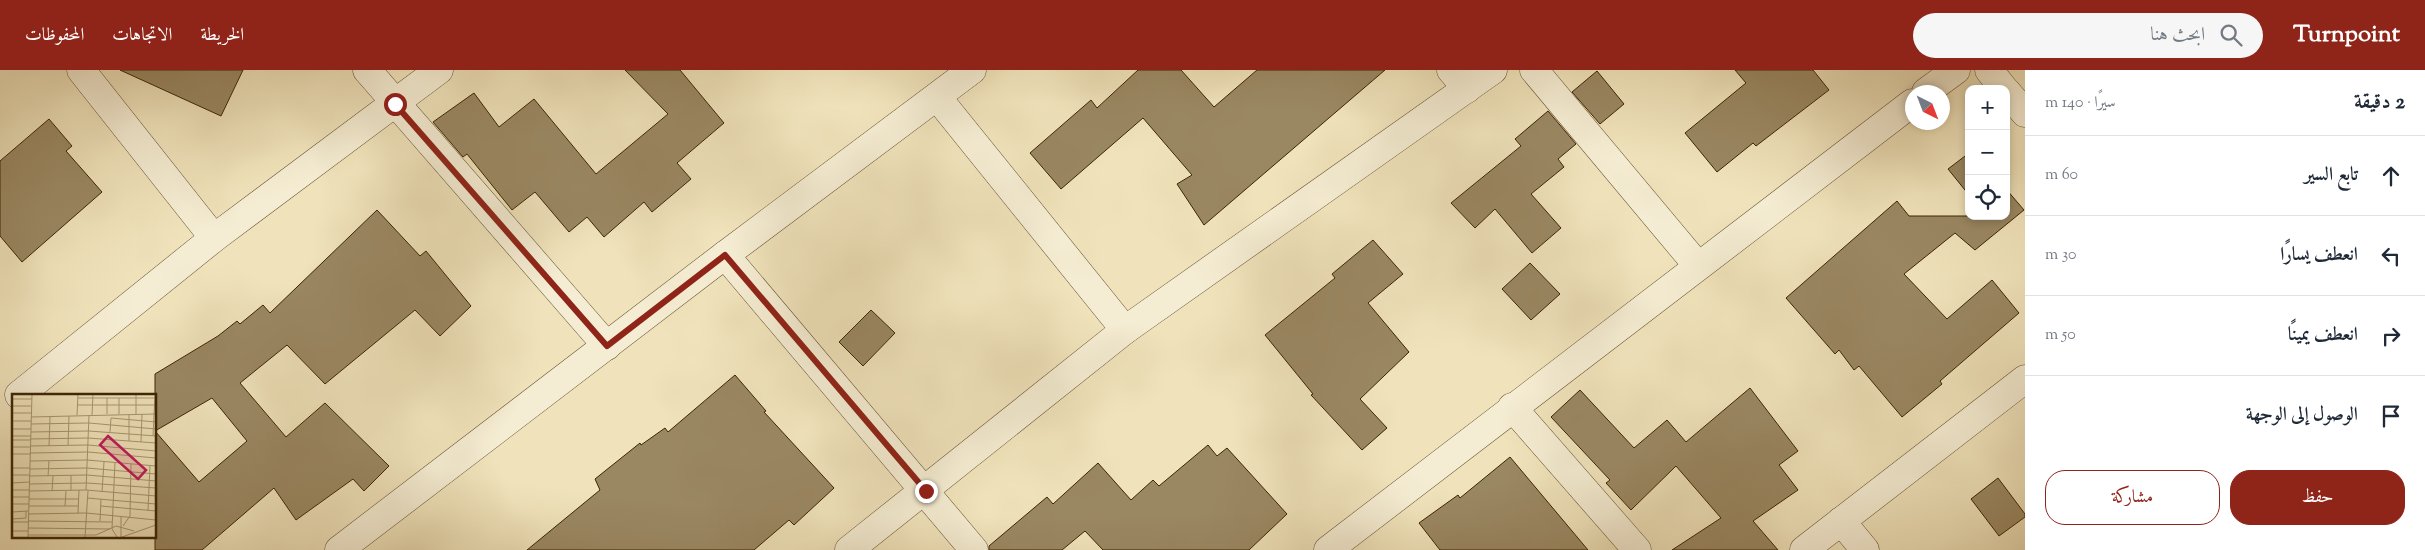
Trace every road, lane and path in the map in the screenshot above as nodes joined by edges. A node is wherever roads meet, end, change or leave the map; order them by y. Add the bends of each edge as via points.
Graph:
1 (81, 70) edge
2 (367, 70) edge
3 (439, 70) edge
4 (972, 70) edge
5 (1493, 70) edge
6 (1534, 70) edge
7 (1956, 70) edge
8 (1988, 70) edge
9 (1459, 79) edge
10 (1936, 85) edge
11 (2001, 85) edge
12 (2010, 96) edge
13 (937, 97) junction
14 (395, 104) junction
15 (1905, 108) edge
16 (2025, 113) edge
17 (214, 238) junction
18 (725, 255) junction
19 (1698, 266) junction
20 (1125, 330) junction
21 (607, 346) junction
22 (2025, 379) edge
23 (20, 394) edge
24 (12, 401) edge
25 (1512, 407) junction
26 (0, 410) edge
27 (926, 491) junction
28 (1841, 521) junction
29 (339, 550) edge
30 (849, 550) edge
31 (974, 550) edge
32 (1328, 550) edge
33 (1637, 550) edge
34 (1804, 550) edge
35 (1865, 550) edge

1 - 17 street
2 - 14 street
3 - 14 street
4 - 13 street
5 - 9 street
6 - 19 street
7 - 10 street
8 - 11 street
9 - 20 street
12 - 16 street
13 - 18 street
13 - 20 street
14 - 17 street
14 - 21 street
15 - 19 street
17 - 23 street
18 - 21 street
18 - 27 street
19 - 25 street
20 - 27 street
21 - 29 street
22 - 28 street
24 - 26 street
25 - 32 street
25 - 33 street
27 - 30 street
27 - 31 street
28 - 34 street
28 - 35 street

